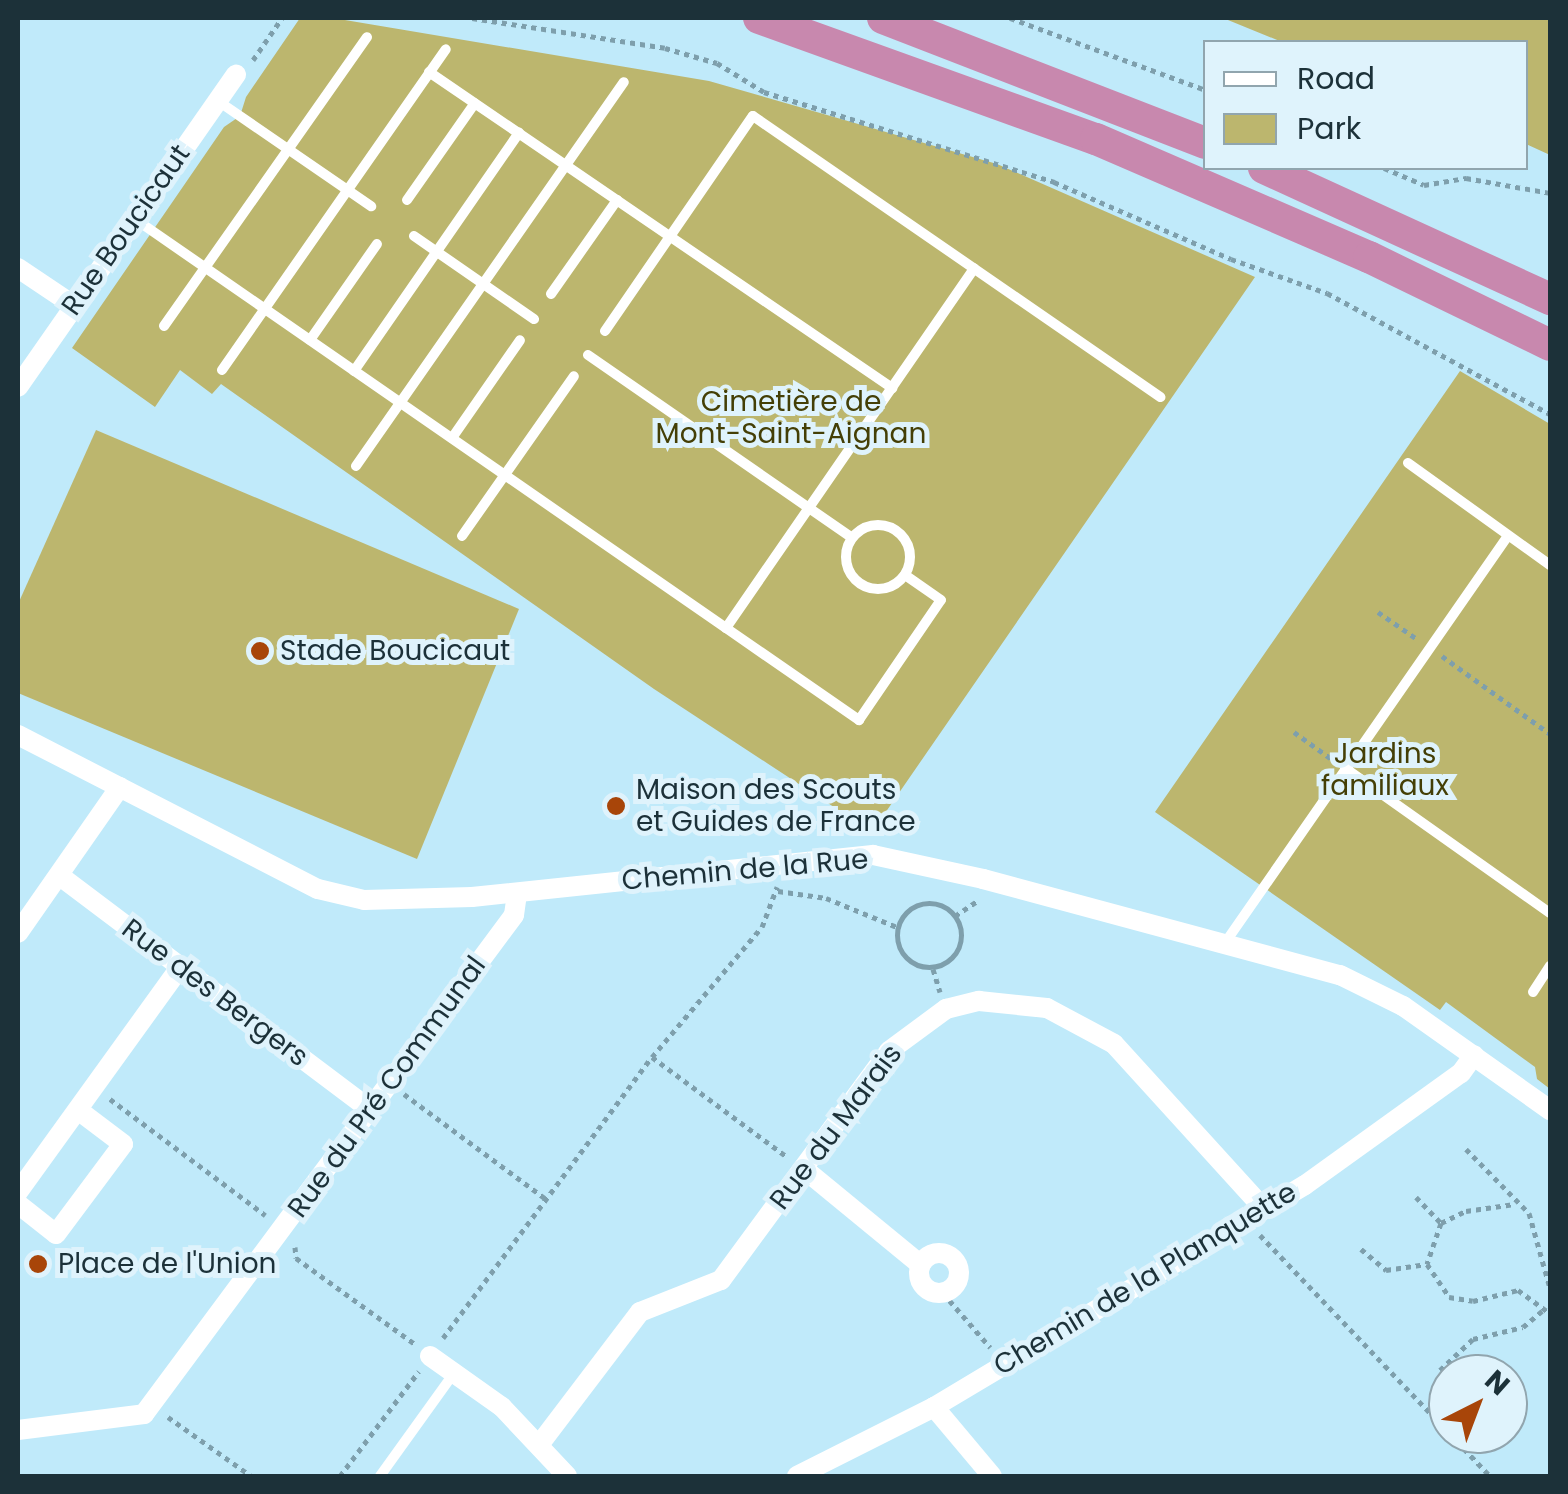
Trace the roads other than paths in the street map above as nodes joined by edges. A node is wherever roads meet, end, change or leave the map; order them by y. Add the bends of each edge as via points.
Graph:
1 (760, 18) edge
2 (882, 18) edge
3 (367, 37) dead end
4 (446, 49) dead end
5 (429, 72) junction
6 (236, 75) road end
7 (624, 82) dead end
8 (217, 101) junction
9 (475, 103) junction
10 (519, 133) junction
11 (1203, 142) edge
12 (288, 149) junction
13 (566, 165) junction
14 (1268, 170) edge
15 (347, 190) junction
16 (407, 200) dead end
17 (617, 200) junction
18 (371, 206) dead end
19 (135, 218) junction
20 (414, 236) dead end
21 (670, 236) junction
22 (377, 244) dead end
23 (437, 252) junction
24 (205, 267) junction
25 (18, 268) edge
26 (974, 268) junction
27 (483, 284) junction
28 (551, 294) dead end
29 (1550, 299) edge
30 (73, 305) junction
31 (265, 308) junction
32 (534, 319) dead end
33 (164, 326) dead end
34 (605, 330) dead end
35 (310, 340) junction
36 (520, 340) dead end
37 (1550, 345) edge
38 (588, 355) dead end
39 (222, 370) dead end
40 (354, 370) junction
41 (574, 376) dead end
42 (18, 386) edge
43 (892, 388) junction
44 (1160, 397) dead end
45 (400, 402) junction
46 (452, 438) junction
47 (1408, 463) dead end
48 (356, 466) dead end
49 (504, 475) junction
50 (809, 508) junction
51 (462, 536) dead end
52 (1508, 536) junction
53 (851, 537) junction
54 (1550, 565) edge
55 (905, 575) junction
56 (726, 628) junction
57 (18, 735) edge
58 (1345, 768) junction
59 (120, 788) junction
60 (60, 876) junction
61 (517, 893) junction
62 (1550, 913) edge
63 (18, 933) edge
64 (1227, 940) junction
65 (180, 966) junction
66 (1550, 966) edge
67 (1533, 992) dead end
68 (1474, 1055) junction
69 (78, 1110) junction
70 (371, 1110) junction
71 (1550, 1110) edge
72 (804, 1169) junction
73 (18, 1192) edge
74 (18, 1204) edge
75 (1264, 1208) junction
76 (920, 1265) junction
77 (430, 1356) road end
78 (454, 1372) junction
79 (934, 1407) junction
80 (18, 1430) edge
81 (539, 1445) junction
82 (380, 1476) edge
83 (567, 1476) edge
84 (797, 1476) edge
85 (992, 1476) edge

1 - 37 highway via 1113,146 1369,256
2 - 11 highway
3 - 12 lane
4 - 5 lane
5 - 9 lane
5 - 15 lane
6 - 8 street, Rue Boucicaut
7 - 13 lane
8 - 12 lane
8 - 19 street, Rue Boucicaut
9 - 10 lane
9 - 16 lane
10 - 13 lane
10 - 23 lane
12 - 15 lane
12 - 24 lane
13 - 17 lane
13 - 27 lane
14 - 29 highway
15 - 18 lane
15 - 31 lane
17 - 21 lane
17 - 28 lane
19 - 24 lane
19 - 30 street, Rue Boucicaut
20 - 23 lane
21 - 26 lane via 753,116
21 - 34 lane
21 - 43 lane
22 - 35 lane
23 - 27 lane
23 - 40 lane
24 - 31 lane
24 - 33 lane
25 - 30 street
26 - 43 lane
26 - 44 lane
27 - 32 lane
27 - 45 lane
30 - 42 street, Rue Boucicaut
31 - 35 lane
31 - 39 lane
35 - 40 lane
36 - 46 lane
38 - 50 lane
40 - 45 lane
41 - 49 lane
43 - 50 lane
45 - 46 lane
45 - 48 lane
46 - 49 lane
47 - 52 lane
49 - 51 lane
49 - 56 lane
50 - 53 lane
50 - 56 lane
52 - 54 lane
52 - 58 lane
53 - 55 lane via 870,525 892,528 910,554
53 - 55 lane via 846,567 859,583 888,588
55 - 56 lane via 941,600 859,720
57 - 59 street, Chemin de la Rue
58 - 62 lane
58 - 64 lane
59 - 60 street
59 - 61 street, Chemin de la Rue via 318,889 364,900
60 - 63 street
60 - 65 street, Rue des Bergers
61 - 64 street, Chemin de la Rue via 873,856
61 - 70 street, Rue du Pré Communal via 514,915
64 - 68 street, Chemin de la Rue via 1340,975 1402,1006
65 - 69 street via 90,1084
65 - 70 street, Rue des Bergers
66 - 67 lane
68 - 71 street, Chemin de la Rue
68 - 75 street, Chemin de la Planquette via 1461,1073
69 - 73 street
69 - 74 street via 123,1144 56,1234
70 - 80 street, Rue du Pré Communal via 144,1414
72 - 75 street, Rue du Marais via 890,1051 921,1022 946,1009 1004,1002 1047,1008 1114,1044
72 - 76 street
72 - 81 street, Rue du Marais via 721,1280 640,1312
75 - 79 street, Chemin de la Planquette
76 - 76 street via 936,1254 956,1263 956,1283 943,1293 924,1287
77 - 78 street
78 - 81 street via 502,1406
78 - 82 lane
79 - 84 street, Chemin de la Planquette
79 - 85 street
81 - 83 street

